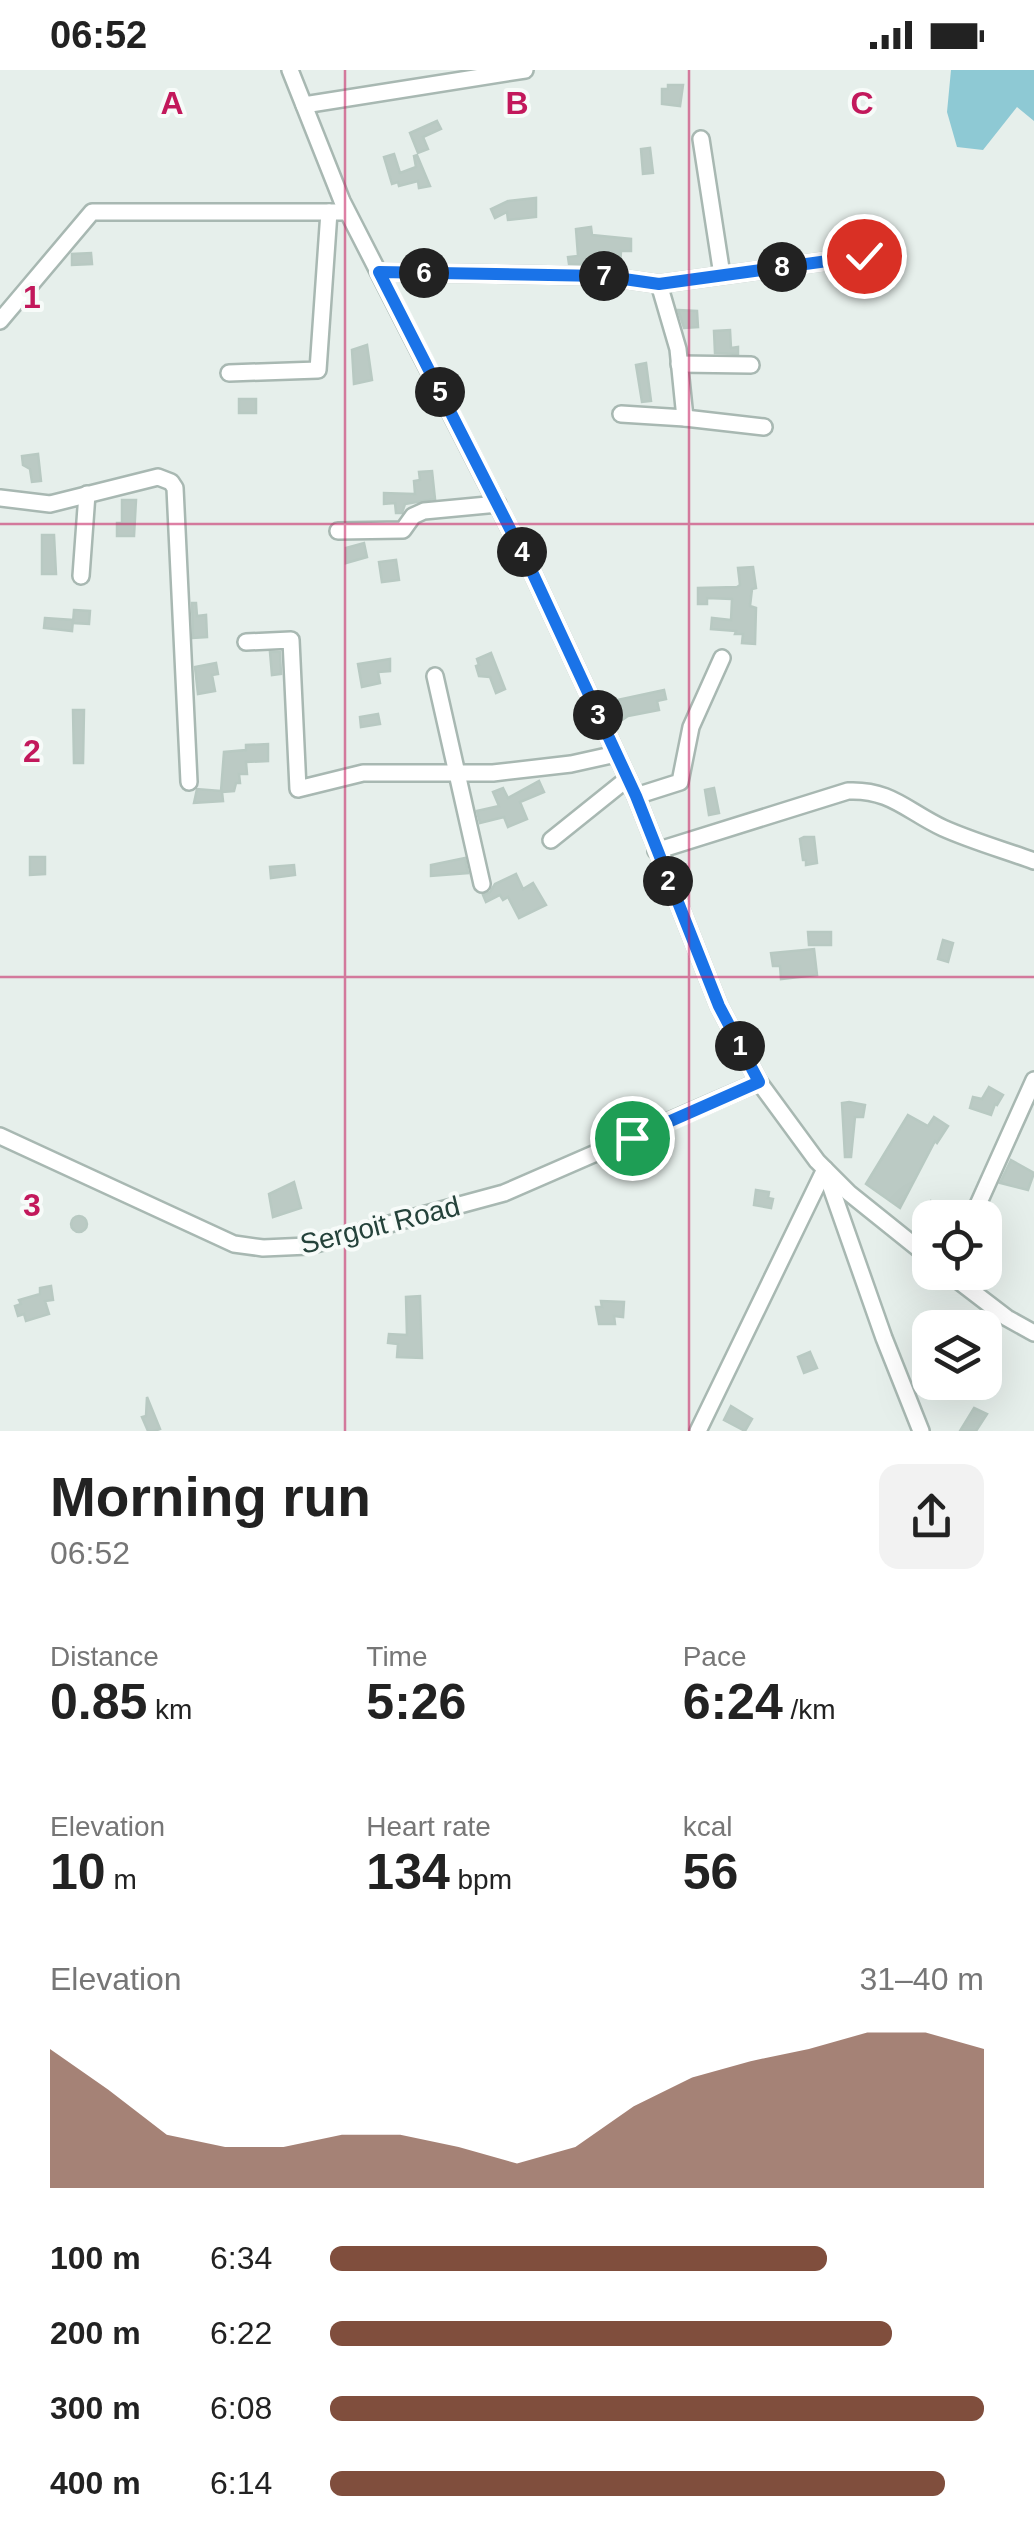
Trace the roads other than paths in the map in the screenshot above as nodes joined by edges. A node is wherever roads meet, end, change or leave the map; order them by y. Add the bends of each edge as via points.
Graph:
1 (290, 70) edge
2 (525, 70) edge
3 (304, 105) junction
4 (702, 140) dead end
5 (328, 212) junction
6 (348, 212) junction
7 (864, 256) dead end
8 (379, 272) junction
9 (722, 276) junction
10 (659, 284) junction
11 (0, 321) edge
12 (679, 356) junction
13 (751, 364) dead end
14 (229, 373) dead end
15 (621, 414) dead end
16 (685, 418) junction
17 (764, 427) dead end
18 (87, 494) junction
19 (0, 498) edge
20 (498, 504) junction
21 (338, 530) dead end
22 (81, 576) dead end
23 (246, 642) dead end
24 (722, 658) dead end
25 (435, 676) dead end
26 (616, 754) junction
27 (458, 774) junction
28 (627, 779) junction
29 (189, 782) dead end
30 (636, 796) junction
31 (551, 840) dead end
32 (656, 851) junction
33 (1034, 861) edge
34 (482, 884) dead end
35 (1034, 1080) edge
36 (759, 1082) junction
37 (0, 1136) edge
38 (825, 1169) junction
39 (980, 1200) edge
40 (912, 1243) edge
41 (971, 1290) edge
42 (1034, 1333) edge
43 (698, 1431) edge
44 (921, 1431) edge

1 - 3 street
2 - 3 street
3 - 6 street
4 - 9 street
5 - 6 street
5 - 11 street via 92,212
5 - 14 street via 318,370
6 - 8 street
7 - 9 street
8 - 10 street via 603,276
8 - 20 street
9 - 10 street
10 - 12 street
12 - 13 street
12 - 16 street
15 - 16 street
16 - 17 street
18 - 19 street via 50,504
18 - 22 street
18 - 29 street via 158,478 174,488
20 - 21 street via 424,510 403,530
20 - 26 street
23 - 27 street via 291,640 298,789 363,773
24 - 30 street via 691,727 680,782
25 - 27 street
26 - 27 street
26 - 28 street
27 - 34 street
28 - 30 street
28 - 31 street
30 - 32 street
32 - 33 street via 869,790 942,828
32 - 36 street via 719,1006
35 - 39 street
36 - 37 street, Sergoit Road via 504,1194 308,1246 234,1244
36 - 38 street
38 - 40 street
38 - 43 street
38 - 44 street
41 - 42 street

